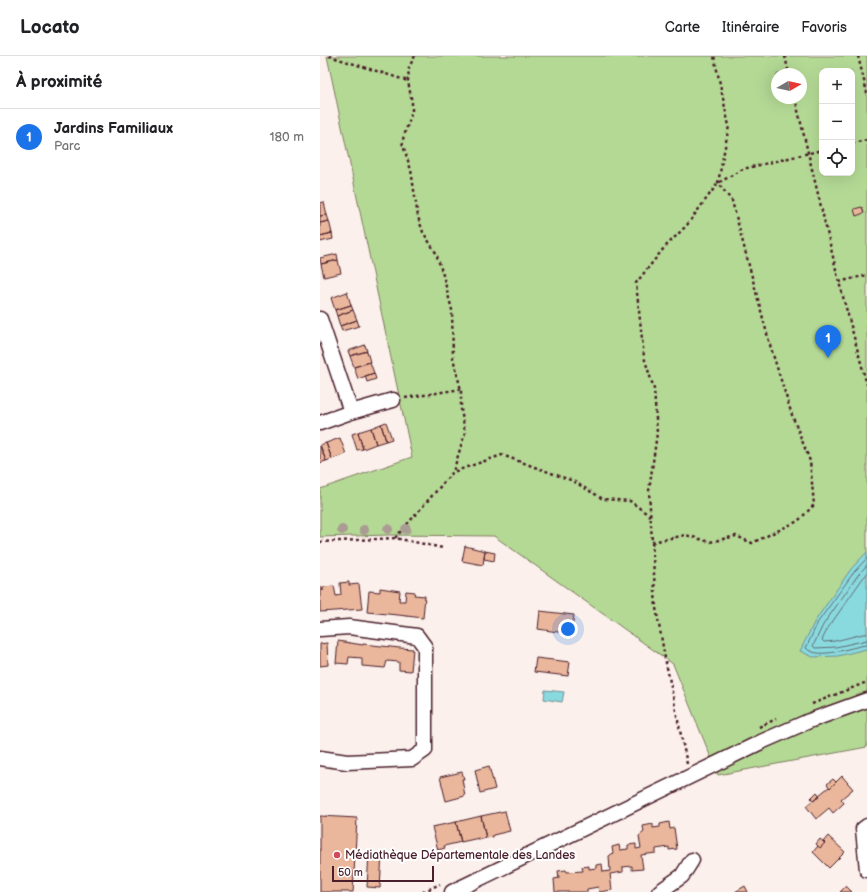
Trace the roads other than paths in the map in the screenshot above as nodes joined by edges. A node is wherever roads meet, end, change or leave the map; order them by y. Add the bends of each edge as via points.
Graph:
1 (320, 319) edge
2 (393, 400) road end
3 (351, 412) junction
4 (320, 423) edge
5 (320, 629) edge
6 (867, 700) edge
7 (320, 758) edge
8 (867, 826) edge
9 (692, 860) dead end
10 (867, 870) edge
11 (452, 892) edge
12 (659, 892) edge

1 - 3 street
2 - 3 street
3 - 4 street
5 - 7 street via 349,627 417,636 425,647 425,750 412,759 347,762
6 - 11 street via 761,742
8 - 10 street via 864,829
9 - 12 street via 682,876

